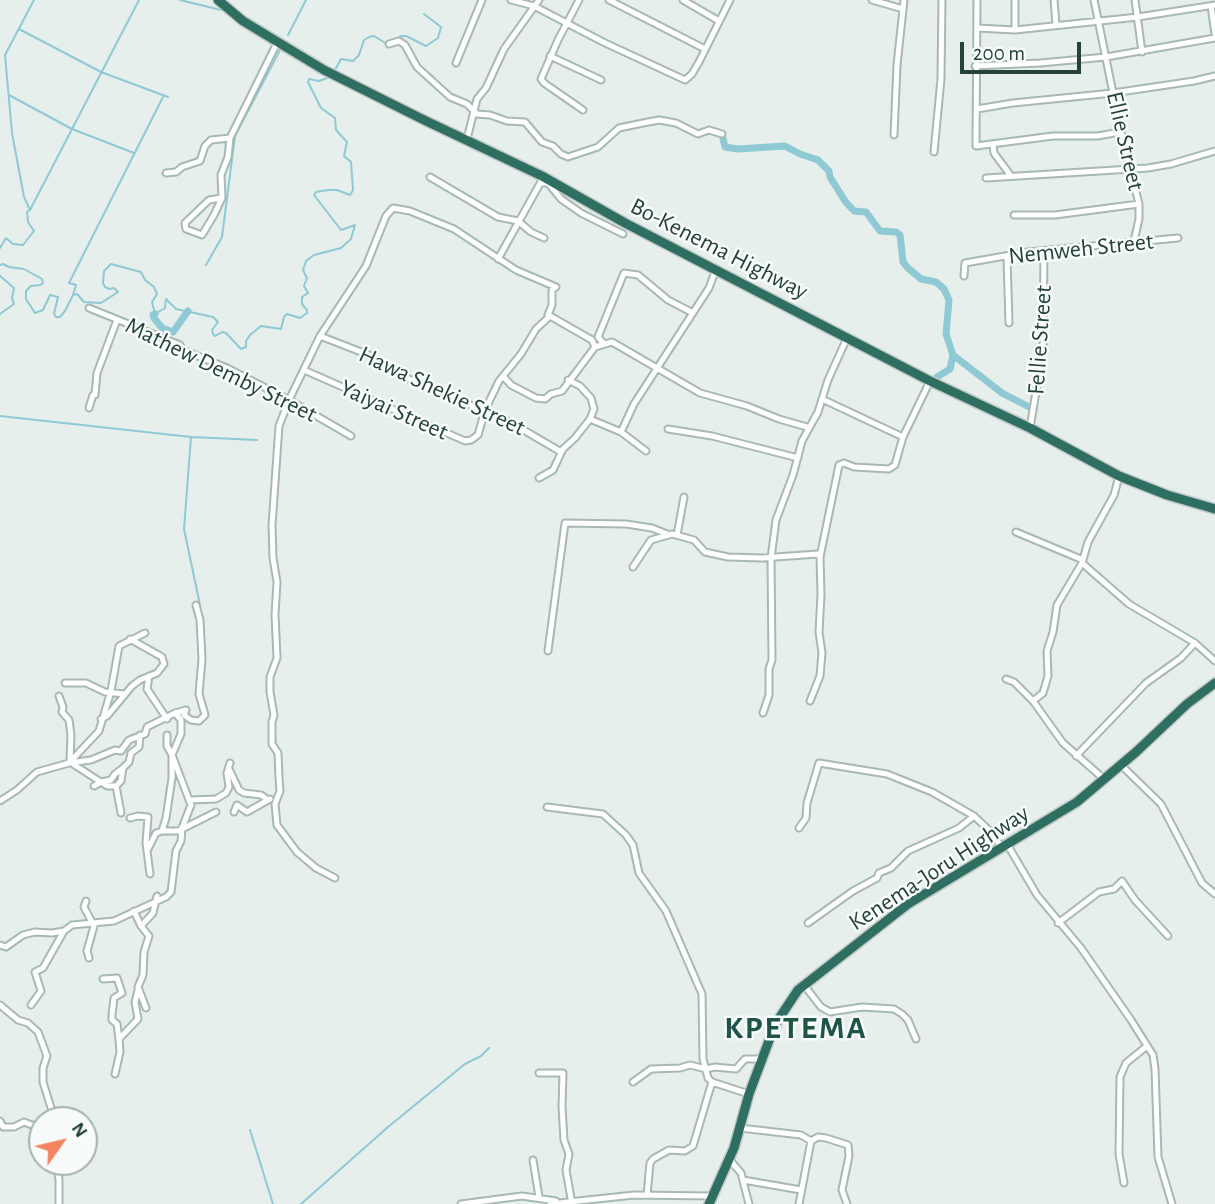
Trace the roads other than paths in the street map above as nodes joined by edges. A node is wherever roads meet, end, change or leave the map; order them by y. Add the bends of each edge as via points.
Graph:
1 (218, 0) edge
2 (482, 0) edge
3 (511, 0) edge
4 (579, 0) edge
5 (609, 0) edge
6 (683, 0) edge
7 (730, 0) edge
8 (872, 0) edge
9 (904, 0) edge
10 (942, 0) edge
11 (977, 0) edge
12 (1014, 0) edge
13 (1054, 0) edge
14 (1094, 0) edge
15 (1135, 0) edge
16 (622, 2) edge
17 (536, 3) edge
18 (1213, 6) edge
19 (903, 9) junction
20 (1139, 17) junction
21 (719, 21) junction
22 (1098, 21) junction
23 (567, 23) junction
24 (1056, 24) junction
25 (977, 28) junction
26 (1014, 30) junction
27 (1215, 36) edge
28 (277, 43) junction
29 (388, 44) dead end
30 (705, 50) junction
31 (1142, 52) junction
32 (550, 56) junction
33 (1106, 57) junction
34 (456, 63) dead end
35 (975, 66) junction
36 (1215, 76) edge
37 (601, 80) dead end
38 (1113, 93) junction
39 (977, 109) junction
40 (583, 110) dead end
41 (474, 112) junction
42 (1121, 132) junction
43 (722, 134) dead end
44 (894, 135) dead end
45 (230, 138) junction
46 (467, 139) junction
47 (993, 145) junction
48 (1215, 151) edge
49 (934, 152) dead end
50 (1131, 170) junction
51 (166, 173) dead end
52 (1011, 176) junction
53 (430, 177) dead end
54 (986, 178) dead end
55 (542, 179) junction
56 (222, 198) junction
57 (1139, 204) junction
58 (1014, 215) dead end
59 (518, 221) junction
60 (623, 234) dead end
61 (1178, 237) dead end
62 (544, 239) dead end
63 (1133, 241) junction
64 (1044, 251) junction
65 (1007, 257) junction
66 (498, 259) junction
67 (716, 269) junction
68 (964, 276) dead end
69 (89, 307) dead end
70 (692, 313) junction
71 (550, 316) junction
72 (117, 320) junction
73 (1009, 323) dead end
74 (320, 336) junction
75 (847, 338) junction
76 (595, 341) junction
77 (658, 368) junction
78 (304, 370) junction
79 (503, 376) junction
80 (568, 380) junction
81 (930, 381) junction
82 (822, 399) junction
83 (289, 400) junction
84 (89, 408) dead end
85 (485, 410) junction
86 (590, 419) junction
87 (807, 427) junction
88 (1030, 428) junction
89 (668, 429) dead end
90 (621, 432) junction
91 (351, 436) dead end
92 (903, 437) junction
93 (646, 451) dead end
94 (561, 452) junction
95 (798, 458) junction
96 (1119, 476) junction
97 (539, 478) dead end
98 (684, 497) dead end
99 (1215, 509) edge
100 (1016, 531) dead end
101 (673, 535) junction
102 (820, 557) junction
103 (771, 558) junction
104 (1082, 562) junction
105 (633, 567) dead end
106 (196, 605) dead end
107 (1195, 643) junction
108 (548, 651) dead end
109 (1215, 661) edge
110 (149, 676) junction
111 (1006, 679) dead end
112 (1215, 682) edge
113 (65, 683) dead end
114 (111, 691) junction
115 (125, 694) junction
116 (59, 696) dead end
117 (810, 701) dead end
118 (1032, 701) junction
119 (175, 713) junction
120 (763, 713) dead end
121 (185, 714) junction
122 (101, 719) junction
123 (167, 719) junction
124 (140, 734) junction
125 (167, 736) dead end
126 (172, 755) junction
127 (1076, 756) junction
128 (71, 763) junction
129 (1121, 765) junction
130 (123, 768) junction
131 (1104, 779) junction
132 (101, 782) junction
133 (94, 786) dead end
134 (116, 786) junction
135 (276, 797) junction
136 (190, 800) junction
137 (268, 800) junction
138 (0, 801) edge
139 (547, 807) dead end
140 (216, 812) dead end
141 (234, 812) dead end
142 (121, 813) dead end
143 (974, 816) junction
144 (131, 818) dead end
145 (182, 828) junction
146 (799, 828) dead end
147 (162, 831) junction
148 (1004, 845) junction
149 (148, 849) junction
150 (150, 874) dead end
151 (335, 878) dead end
152 (1215, 894) edge
153 (155, 899) junction
154 (86, 901) dead end
155 (134, 911) junction
156 (1059, 922) junction
157 (93, 923) junction
158 (808, 923) dead end
159 (141, 926) junction
160 (64, 931) junction
161 (1168, 936) dead end
162 (0, 945) edge
163 (89, 958) dead end
164 (103, 979) dead end
165 (804, 985) junction
166 (138, 990) junction
167 (31, 1004) dead end
168 (0, 1005) edge
169 (146, 1008) dead end
170 (120, 1039) junction
171 (916, 1039) dead end
172 (1147, 1046) junction
173 (761, 1059) junction
174 (706, 1069) junction
175 (539, 1073) dead end
176 (115, 1074) dead end
177 (633, 1082) dead end
178 (712, 1082) junction
179 (749, 1094) junction
180 (50, 1106) edge
181 (0, 1121) edge
182 (28, 1124) edge
183 (740, 1128) junction
184 (811, 1140) junction
185 (729, 1159) junction
186 (533, 1160) dead end
187 (58, 1176) edge
188 (743, 1180) junction
189 (1124, 1183) dead end
190 (801, 1190) junction
191 (647, 1195) junction
192 (539, 1197) junction
193 (710, 1200) edge
194 (498, 1202) edge
195 (559, 1202) junction
196 (571, 1203) edge
197 (59, 1204) edge
198 (461, 1204) edge
199 (550, 1204) edge
200 (749, 1204) edge
201 (799, 1204) edge
202 (847, 1204) edge
203 (1172, 1204) edge

1 - 28 highway, Bo-Kenema Highway
2 - 34 street
3 - 17 street
4 - 23 street
5 - 16 street
6 - 21 street
7 - 21 street
8 - 19 street
9 - 19 street
10 - 49 street
11 - 25 street
12 - 26 street
13 - 24 street
14 - 22 street, Ellie Street
15 - 20 street
16 - 30 street
17 - 23 street
17 - 41 street via 504,49
18 - 20 street
18 - 27 street
19 - 44 street
20 - 22 street
20 - 31 street
21 - 30 street
22 - 24 street
22 - 33 street, Ellie Street
23 - 30 street via 685,80
23 - 32 street
24 - 26 street
25 - 26 street
25 - 35 street
27 - 31 street
28 - 45 street
28 - 46 highway, Bo-Kenema Highway
29 - 41 street via 399,41 417,67
31 - 33 street
32 - 37 street
32 - 40 street via 542,81
33 - 35 street
33 - 38 street, Ellie Street
35 - 39 street
36 - 38 street
38 - 39 street
38 - 42 street, Ellie Street
39 - 47 street via 976,146
41 - 43 street via 525,122 542,142 568,157 598,147 619,128 659,120 698,134 709,130
41 - 46 street
42 - 47 street
42 - 50 street, Ellie Street
45 - 51 street via 211,141 200,161
45 - 56 street via 221,175
46 - 55 highway, Bo-Kenema Highway
47 - 52 street
48 - 50 street
50 - 52 street
50 - 57 street, Ellie Street
52 - 54 street
53 - 59 street via 498,217
55 - 59 street
55 - 60 street via 581,213
55 - 67 highway, Bo-Kenema Highway
56 - 56 street via 209,200 185,223 186,229 202,236
57 - 58 street via 1055,215
57 - 63 street, Ellie Street
59 - 62 street
59 - 66 street
61 - 63 street, Nemweh Street
63 - 64 street, Nemweh Street
64 - 65 street, Nemweh Street
64 - 88 street, Fellie Street via 1042,349
65 - 68 street, Nemweh Street via 965,263
65 - 73 street
66 - 71 street, Yaiyai Street via 556,287
66 - 74 street via 454,229 393,208 366,266
67 - 70 street
67 - 75 highway, Bo-Kenema Highway
69 - 72 street, Mathew Demby Street
70 - 76 street via 628,272 621,275
70 - 77 street
71 - 76 street
71 - 79 street, Yaiyai Street
72 - 83 street, Mathew Demby Street via 180,345
72 - 84 street
74 - 78 street
74 - 85 street, Hawa Shekie Street
75 - 81 highway, Bo-Kenema Highway
75 - 82 street
76 - 77 street via 612,342
76 - 80 street
77 - 87 street via 701,393
77 - 90 street
78 - 83 street
78 - 85 street, Yaiyai Street via 465,442 478,435
79 - 80 street via 511,386 545,399 562,391
79 - 85 street, Yaiyai Street
80 - 86 street via 591,398 594,409
81 - 88 highway, Bo-Kenema Highway
81 - 92 street
82 - 87 street
82 - 92 street
83 - 91 street, Mathew Demby Street
83 - 135 street via 277,433 272,525 277,659 270,692 280,791
85 - 94 street, Hawa Shekie Street
86 - 90 street
86 - 94 street
87 - 95 street
88 - 96 highway, Bo-Kenema Highway
89 - 95 street
90 - 93 street
92 - 102 street via 892,468 841,463
94 - 97 street via 554,470
95 - 103 street via 776,520
96 - 99 highway, Bo-Kenema Highway
96 - 104 street
98 - 101 street
100 - 104 street
101 - 103 street via 694,540 713,554
101 - 105 street via 651,540
101 - 108 street via 626,524 565,523
102 - 103 street
102 - 117 street via 820,676
103 - 120 street via 772,660
104 - 107 street via 1129,604
104 - 118 street via 1057,605 1047,650 1048,676 1043,693
106 - 121 street via 202,659 199,694 205,715 199,721
107 - 109 street
107 - 127 street via 1146,683
110 - 114 street via 157,673 164,660 129,639 119,646
110 - 115 street
110 - 123 street via 147,689
111 - 118 street
112 - 129 highway, Kenema-Joru Highway
113 - 114 street via 86,682
114 - 115 street
114 - 122 street
115 - 122 street
116 - 128 street via 69,720
118 - 127 street
119 - 121 street
119 - 121 street
119 - 123 street
121 - 126 street
122 - 128 street via 99,731
123 - 124 street
124 - 128 street via 121,751
124 - 130 street via 139,747
125 - 126 street
126 - 136 street
126 - 147 street
127 - 131 street
128 - 132 street
128 - 138 street via 37,772
129 - 131 highway, Kenema-Joru Highway
129 - 152 street via 1161,804 1202,883
130 - 132 street via 111,780
130 - 134 street
131 - 148 highway, Kenema-Joru Highway via 1077,802
132 - 133 street
132 - 134 street
134 - 142 street
135 - 137 street
135 - 151 street via 282,832 308,862
136 - 137 street via 216,799 226,793 229,764 239,790
136 - 145 street
137 - 141 street via 247,812 237,805
139 - 174 street via 603,814 630,839 639,873 666,911 702,994
140 - 145 street
143 - 146 street via 887,774 819,763 806,818
143 - 148 street
143 - 158 street via 960,828 908,851 891,868
144 - 149 street via 148,817
145 - 147 street
145 - 153 street via 172,892
147 - 149 street via 156,833
148 - 156 street
148 - 165 highway, Kenema-Joru Highway via 908,904
149 - 150 street
153 - 155 street
153 - 159 street via 153,913
154 - 157 street via 84,907
155 - 157 street via 114,921
155 - 159 street
156 - 161 street via 1099,891 1114,889 1122,881
156 - 172 street
157 - 160 street via 72,925
157 - 163 street
159 - 166 street via 149,936
160 - 162 street via 23,934 6,947
160 - 167 street via 43,968 35,972 41,991
164 - 170 street via 117,978 122,993 114,998 112,1015
165 - 171 street via 830,1012 894,1009 908,1020
165 - 173 highway, Kenema-Joru Highway via 778,1020
166 - 169 street
166 - 170 street via 138,1019
168 - 180 street via 38,1032 47,1056 43,1082
170 - 176 street
172 - 189 street via 1126,1063 1120,1077 1119,1154
172 - 203 street via 1155,1069 1158,1157
173 - 174 street via 745,1059 736,1069
173 - 179 highway, Kenema-Joru Highway
174 - 177 street via 690,1065 651,1069
174 - 178 street
175 - 196 street via 563,1073 564,1140 569,1154 565,1170
178 - 179 street
178 - 191 street via 693,1146 685,1151 669,1150 653,1159
179 - 183 highway, Kenema-Joru Highway
181 - 182 street via 3,1128
183 - 184 street
183 - 185 highway, Kenema-Joru Highway
184 - 190 street
184 - 202 street via 826,1138 848,1146 842,1191
185 - 188 street
185 - 193 highway, Kenema-Joru Highway
186 - 192 street
187 - 197 street
188 - 190 street
188 - 200 street
190 - 201 street
191 - 193 street
191 - 196 street
192 - 194 street
192 - 195 street
194 - 198 street
195 - 196 street
195 - 199 street

